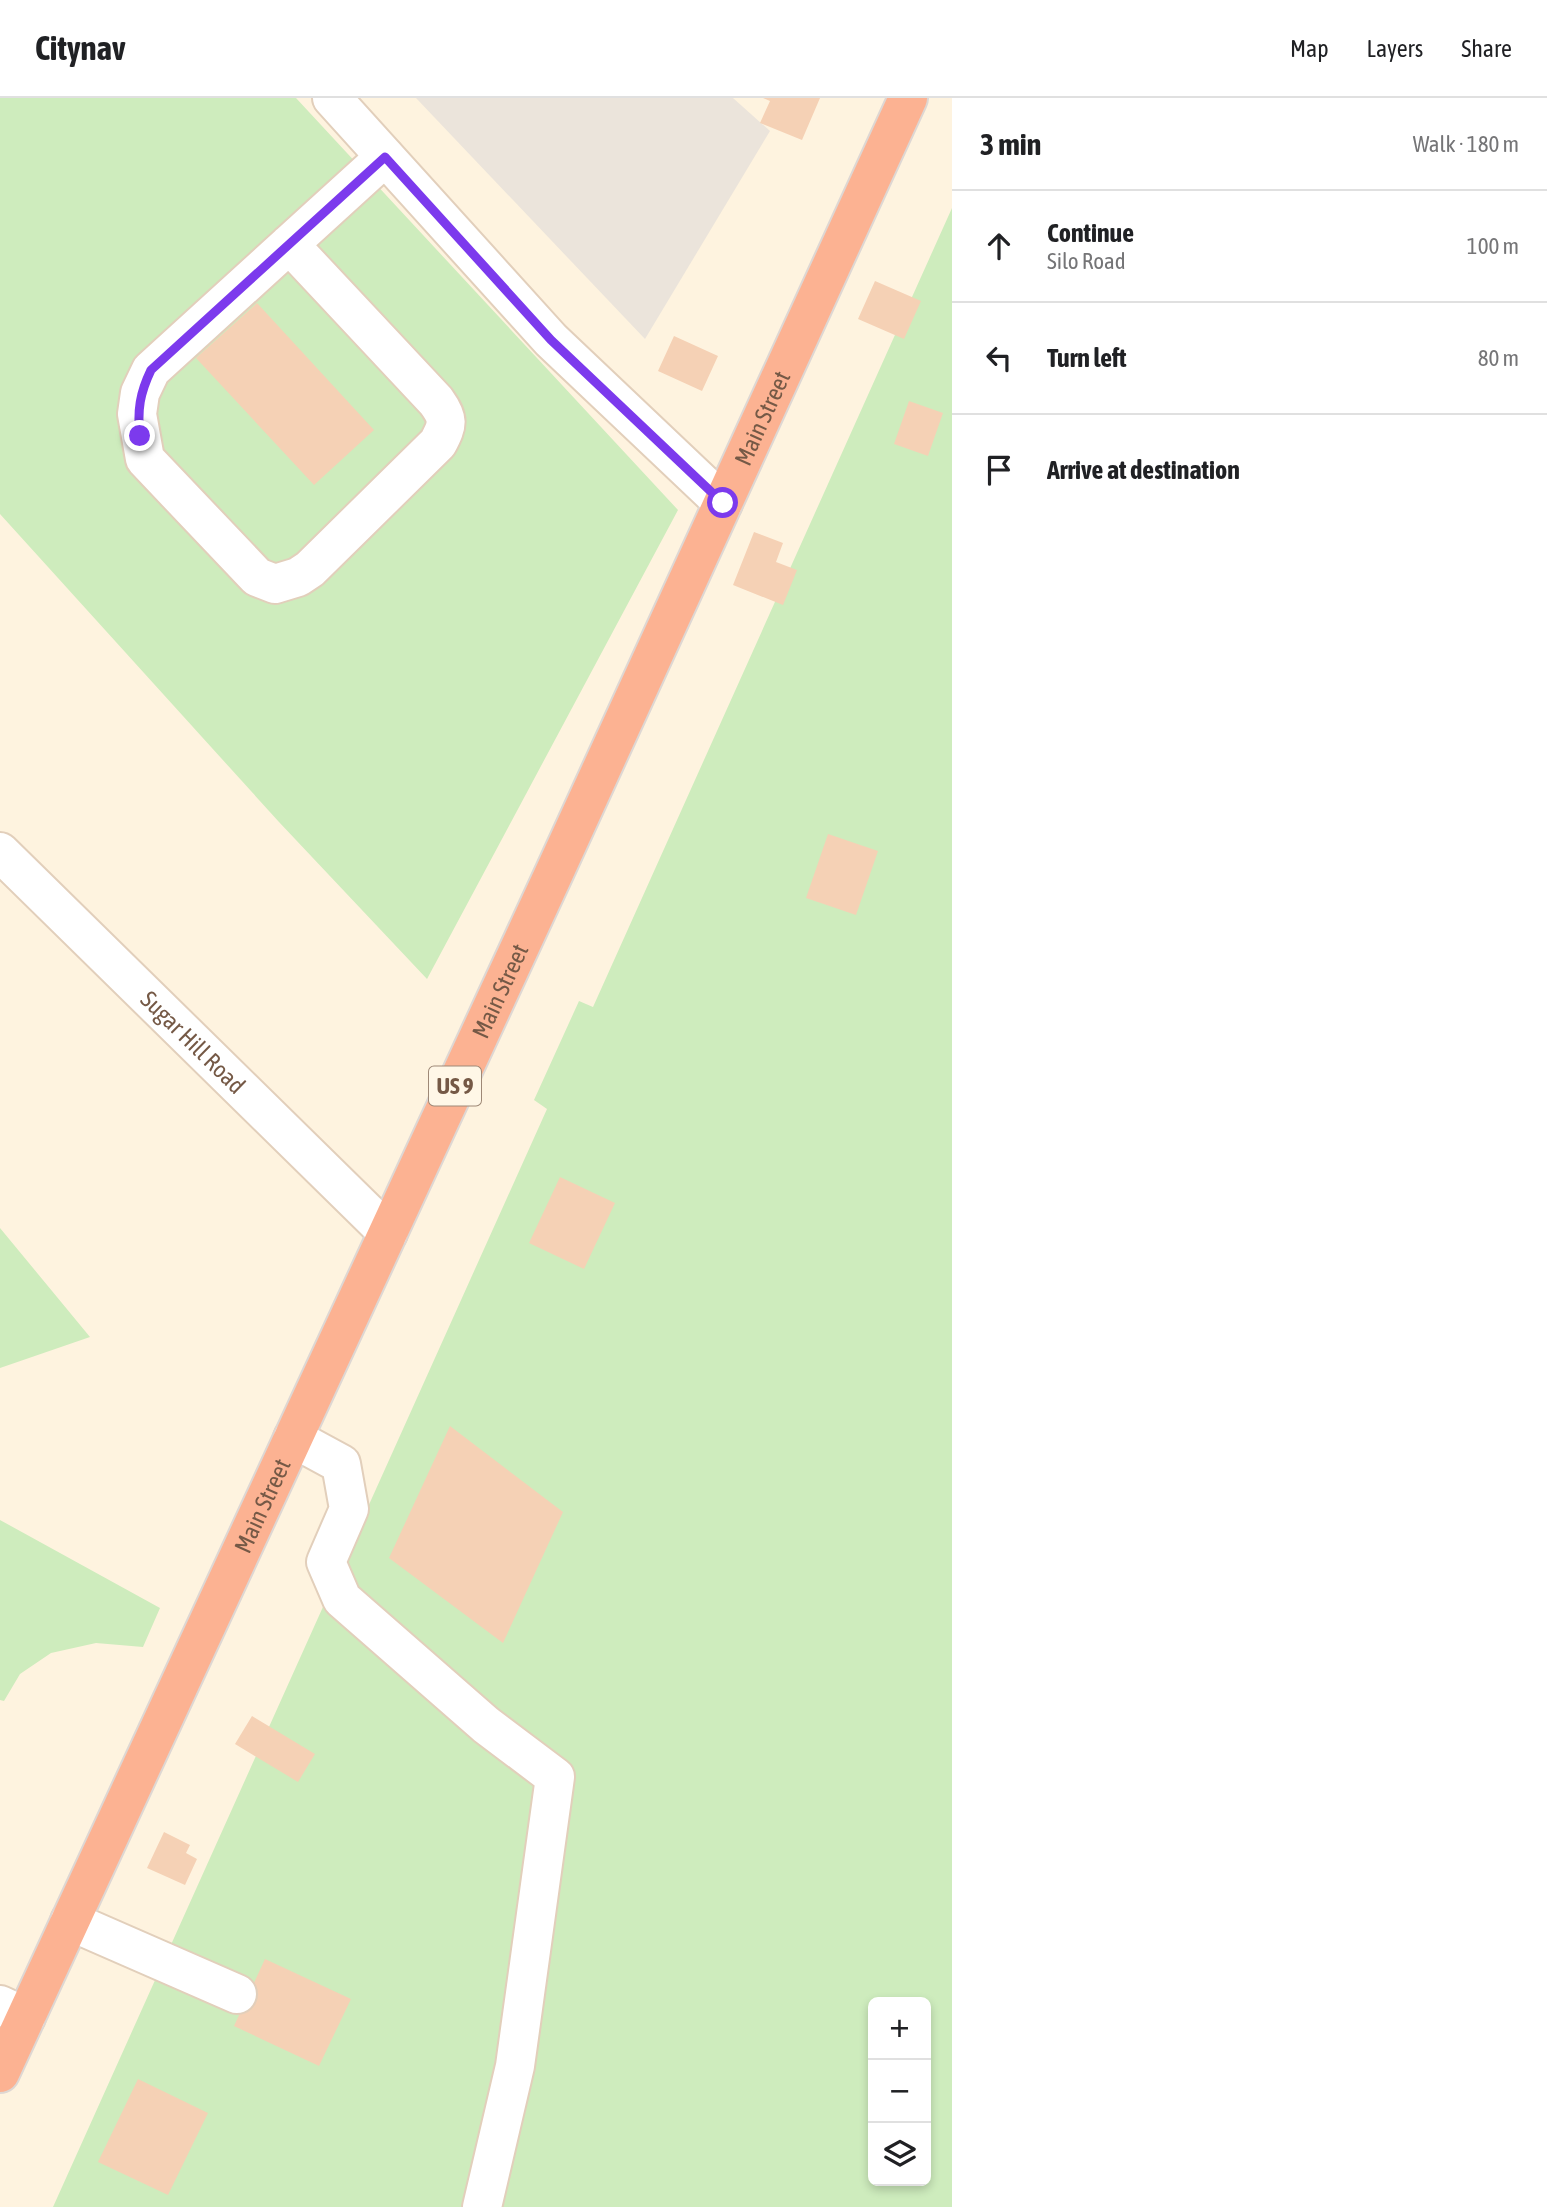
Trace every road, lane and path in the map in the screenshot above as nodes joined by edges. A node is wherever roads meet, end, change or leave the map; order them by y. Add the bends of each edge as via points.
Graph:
1 (332, 98) edge
2 (908, 98) edge
3 (385, 157) junction
4 (289, 244) junction
5 (723, 503) junction
6 (0, 852) edge
7 (387, 1233) junction
8 (293, 1438) junction
9 (70, 1921) junction
10 (236, 1994) dead end
11 (13, 2011) edge
12 (0, 2073) edge
13 (482, 2207) edge

1 - 3 street
2 - 5 highway, Main Street / US 9
3 - 4 street
3 - 5 street via 551,340
4 - 4 street via 151,370 140,393 137,414 145,459 257,577 275,584 310,569 438,443 447,426 436,401
5 - 7 highway, Main Street / US 9
6 - 7 street, Sugar Hill Road
7 - 8 highway, Main Street / US 9
8 - 9 highway, Main Street / US 9
8 - 13 street via 341,1464 349,1510 326,1562 342,1599 486,1726 555,1777 515,2066
9 - 10 street
9 - 11 highway, Main Street / US 9
11 - 12 highway, Main Street / US 9

